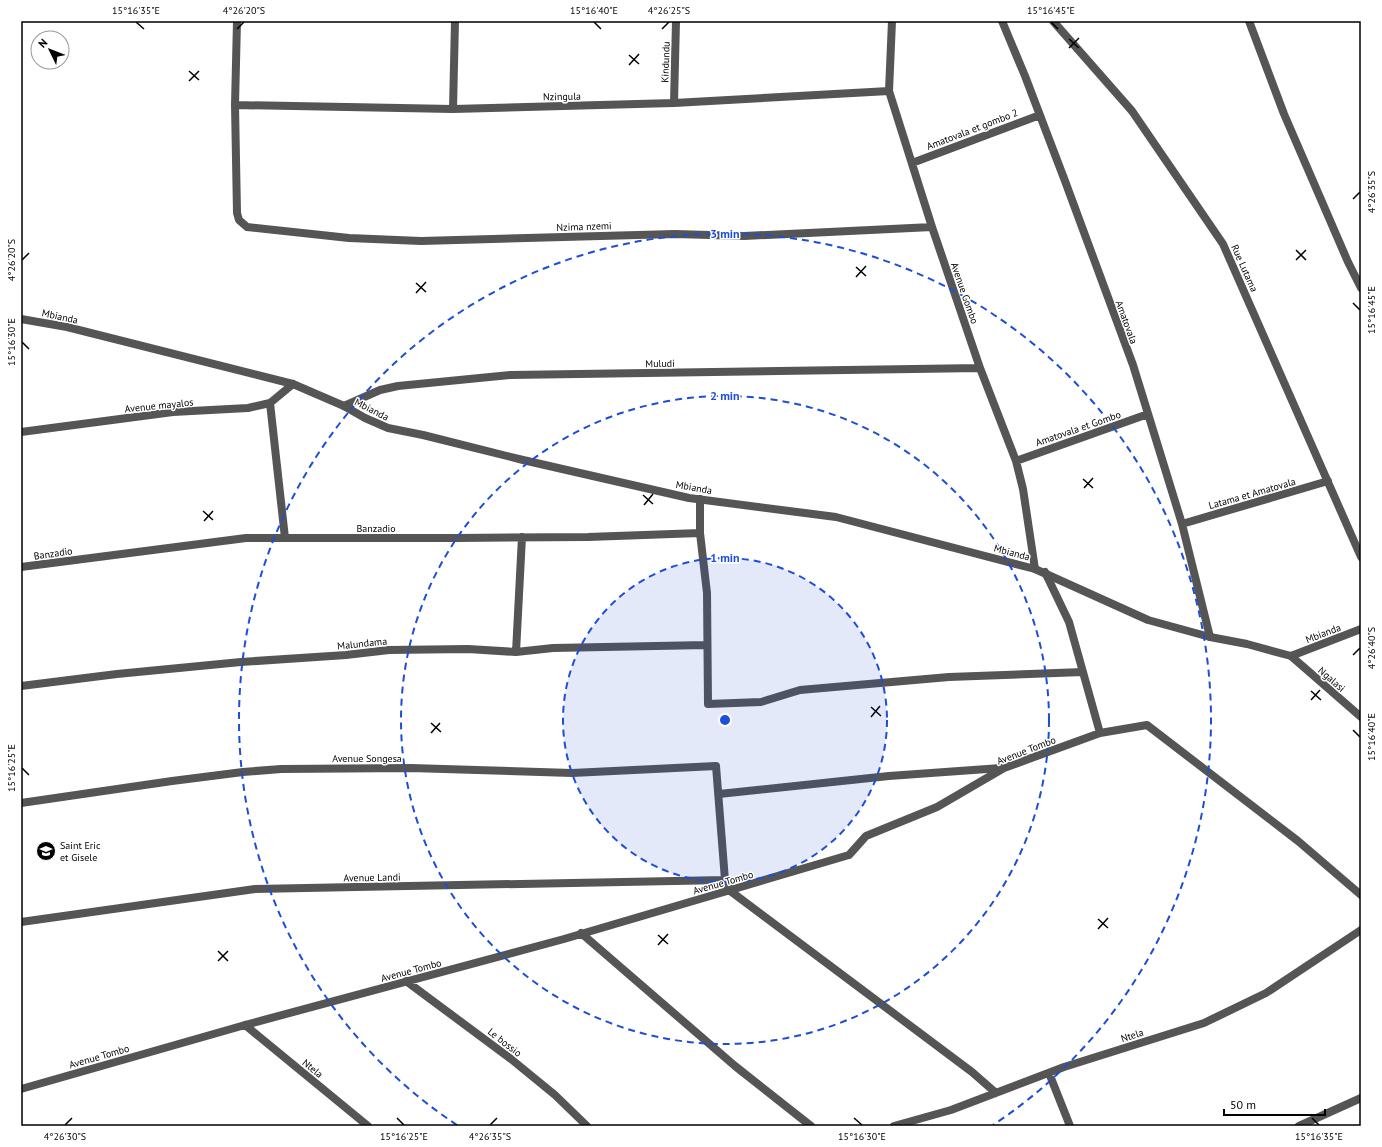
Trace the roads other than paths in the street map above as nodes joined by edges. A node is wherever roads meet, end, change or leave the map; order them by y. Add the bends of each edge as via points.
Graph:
1 (237, 21) edge
2 (455, 21) edge
3 (676, 21) edge
4 (892, 21) edge
5 (1002, 21) edge
6 (1053, 21) edge
7 (1249, 21) edge
8 (889, 91) junction
9 (674, 103) junction
10 (235, 105) junction
11 (453, 109) junction
12 (1040, 115) junction
13 (912, 162) junction
14 (932, 227) junction
15 (1361, 288) edge
16 (21, 319) edge
17 (980, 368) junction
18 (293, 384) junction
19 (270, 403) junction
20 (344, 406) junction
21 (1148, 414) junction
22 (21, 432) edge
23 (1016, 461) junction
24 (1328, 481) junction
25 (700, 499) junction
26 (1182, 524) junction
27 (700, 533) junction
28 (522, 537) junction
29 (285, 538) junction
30 (1361, 557) edge
31 (21, 567) edge
32 (1035, 569) junction
33 (1045, 572) junction
34 (1361, 629) edge
35 (1210, 637) junction
36 (707, 645) junction
37 (516, 652) junction
38 (1291, 656) junction
39 (1083, 672) junction
40 (21, 686) edge
41 (1361, 717) edge
42 (1100, 733) junction
43 (1004, 768) junction
44 (719, 794) junction
45 (21, 803) edge
46 (725, 880) junction
47 (729, 890) junction
48 (1361, 895) edge
49 (21, 922) edge
50 (1361, 930) edge
51 (581, 934) junction
52 (406, 982) junction
53 (245, 1024) junction
54 (1049, 1073) junction
55 (21, 1089) edge
56 (996, 1093) junction
57 (1361, 1098) edge
58 (368, 1126) edge
59 (587, 1126) edge
60 (811, 1126) edge
61 (894, 1126) edge
62 (1070, 1126) edge
63 (1299, 1126) edge

1 - 10 street
2 - 11 street
3 - 9 street, Kindundu
4 - 8 street, Avenue Gombo
5 - 12 street, Amatovala
6 - 24 street, Rue Lutama via 1132,111 1223,244
7 - 15 street via 1284,114
8 - 9 street, Nzingula
8 - 13 street, Avenue Gombo
9 - 11 street, Nzingula
10 - 11 street, Nzingula
10 - 14 street, Nzima nzemi via 237,213 239,220 247,227 349,238 421,241 675,234 744,236
12 - 13 street, Amatovala et gombo 2
12 - 21 street, Amatovala via 1133,365
13 - 14 street, Avenue Gombo
14 - 17 street, Avenue Gombo
16 - 18 street, Mbianda via 67,327
17 - 20 street, Muludi via 511,375 398,386 380,390
17 - 23 street, Avenue Gombo
18 - 19 street, Avenue mayalos
18 - 20 street, Mbianda
19 - 22 street, Avenue mayalos via 248,408 173,412
19 - 29 street
20 - 25 street, Mbianda via 388,428
21 - 23 street, Amatovala et Gombo
21 - 26 street, Amatovala
23 - 32 street, Avenue Gombo via 1023,489
24 - 26 street, Latama et Amatovala
24 - 30 street, Rue Lutama
25 - 27 street
25 - 32 street, Mbianda via 836,517
26 - 35 street, Amatovala
27 - 28 street, Banzadio
27 - 36 street via 707,593
28 - 29 street, Banzadio
28 - 37 street
29 - 31 street, Banzadio via 246,538
32 - 33 street, Mbianda
33 - 35 street, Mbianda via 1148,620
33 - 39 street via 1069,622
34 - 38 street, Mbianda
35 - 38 street, Mbianda
36 - 37 street, Malundama via 553,648
36 - 39 street via 708,704 761,702 800,690 949,677
37 - 40 street, Malundama via 468,649 390,650 117,674
38 - 41 street, Ngalasi
39 - 42 street
42 - 43 street, Avenue Tombo
42 - 48 street, Avenue Tombo via 1147,725 1298,841
43 - 44 street via 889,776
43 - 47 street, Avenue Tombo via 937,807 866,836 849,855
44 - 45 street, Avenue Songesa via 716,766 572,774 411,768 281,769 172,781
44 - 46 street
46 - 47 street
46 - 49 street, Avenue Landi via 255,889
47 - 51 street, Avenue Tombo
47 - 56 street via 972,1072
50 - 54 street, Ntela via 1266,993 1204,1023
51 - 52 street, Avenue Tombo
51 - 60 street via 735,1066
52 - 53 street, Avenue Tombo
52 - 59 street, Le bossio via 511,1059 555,1095
53 - 55 street, Avenue Tombo
53 - 58 street, Ntela
54 - 56 street, Ntela
54 - 62 street
56 - 61 street, Ntela via 951,1110
57 - 63 street

